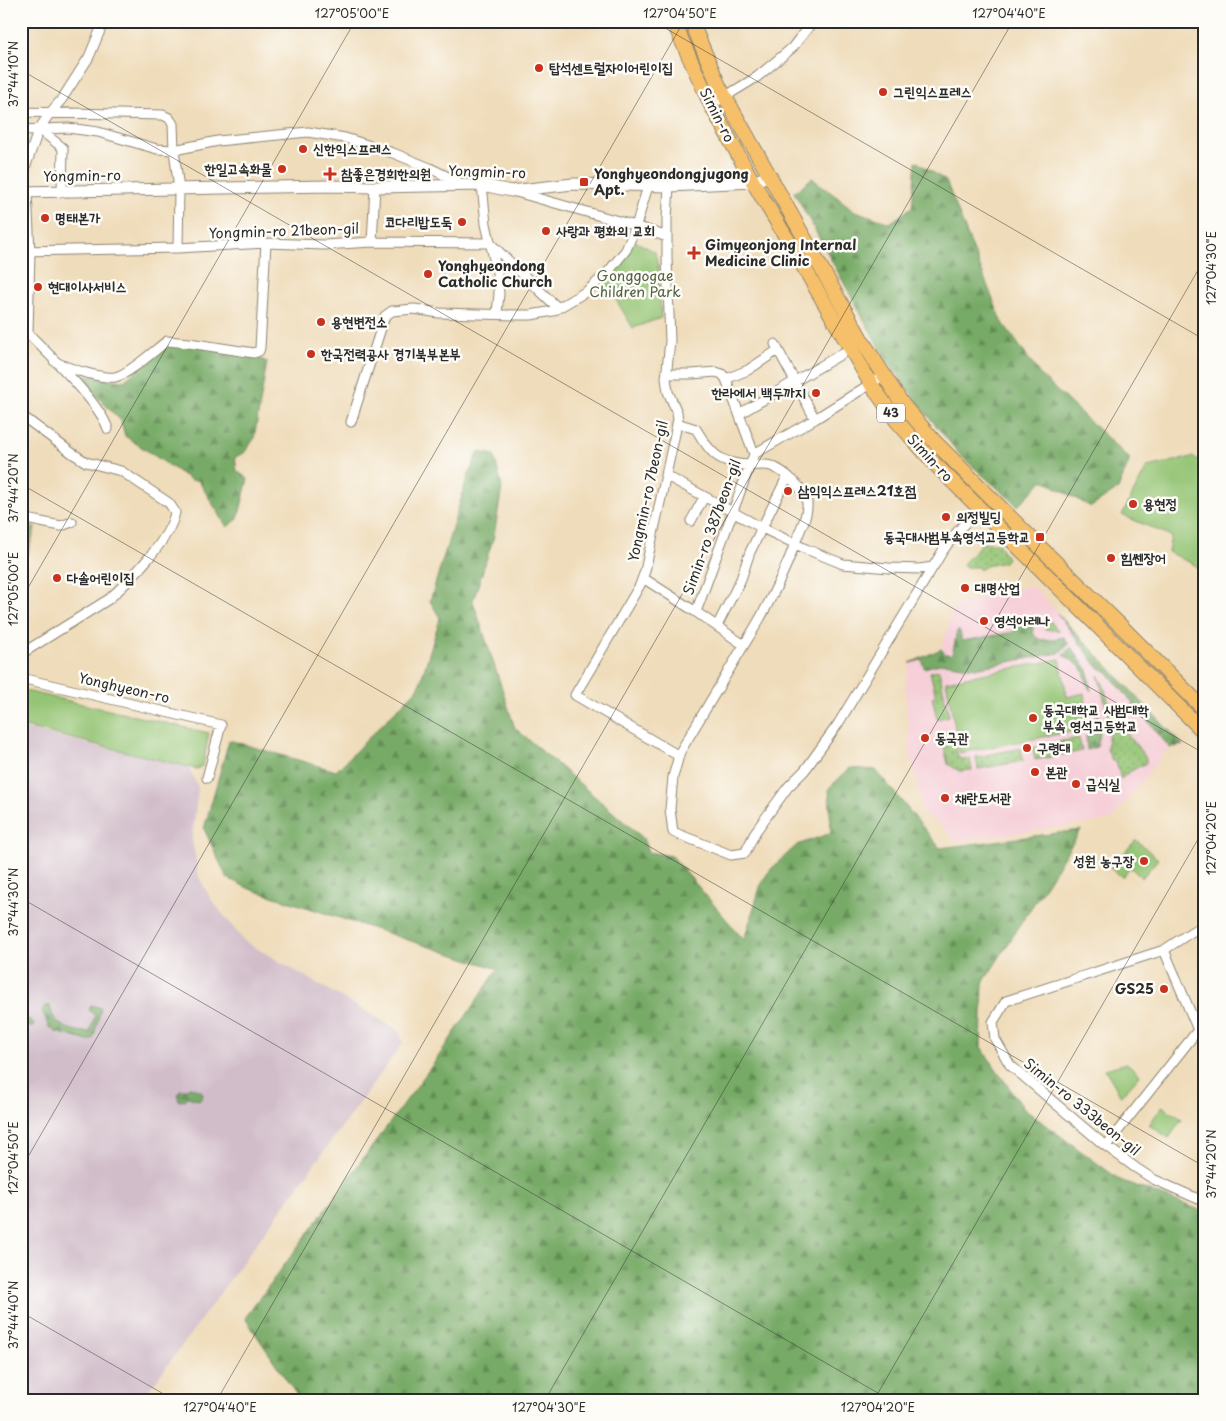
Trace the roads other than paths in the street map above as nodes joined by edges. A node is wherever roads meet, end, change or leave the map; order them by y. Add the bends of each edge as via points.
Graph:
1 (104, 21) edge
2 (673, 21) edge
3 (691, 21) edge
4 (813, 21) edge
5 (725, 96) junction
6 (711, 105) junction
7 (21, 112) edge
8 (50, 113) junction
9 (39, 129) junction
10 (21, 130) edge
11 (174, 150) junction
12 (770, 175) junction
13 (21, 179) edge
14 (753, 182) junction
15 (482, 185) junction
16 (464, 186) junction
17 (648, 186) junction
18 (669, 186) junction
19 (375, 187) junction
20 (179, 190) junction
21 (62, 191) junction
22 (511, 191) junction
23 (24, 192) edge
24 (636, 226) junction
25 (667, 237) junction
26 (372, 242) junction
27 (266, 243) junction
28 (490, 243) junction
29 (178, 248) junction
30 (26, 252) edge
31 (558, 308) junction
32 (498, 313) junction
33 (28, 333) junction
34 (21, 341) edge
35 (850, 349) junction
36 (54, 361) junction
37 (666, 374) junction
38 (884, 376) junction
39 (726, 379) junction
40 (795, 381) junction
41 (871, 384) junction
42 (738, 414) junction
43 (21, 415) edge
44 (815, 419) junction
45 (351, 422) dead end
46 (677, 423) junction
47 (108, 429) dead end
48 (754, 454) junction
49 (750, 465) junction
50 (665, 476) junction
51 (787, 476) junction
52 (704, 497) junction
53 (980, 509) junction
54 (732, 512) junction
55 (21, 518) edge
56 (691, 521) dead end
57 (72, 522) dead end
58 (762, 528) junction
59 (795, 544) junction
60 (933, 567) junction
61 (643, 578) junction
62 (696, 612) junction
63 (717, 626) junction
64 (744, 645) junction
65 (21, 654) edge
66 (21, 678) edge
67 (1204, 708) edge
68 (1205, 733) edge
69 (679, 756) junction
70 (207, 778) dead end
71 (1205, 926) edge
72 (1164, 950) junction
73 (1201, 1031) edge
74 (1106, 1146) junction
75 (1205, 1202) edge

1 - 8 street via 90,58
2 - 6 main road, Simin-ro / 43
3 - 5 main road, Simin-ro / 43
4 - 5 street via 792,48 756,77
5 - 6 street
5 - 12 main road, Simin-ro / 43
6 - 14 main road, Simin-ro / 43
7 - 8 street
8 - 9 street
8 - 11 street via 163,115 173,124
9 - 10 street
9 - 11 street via 98,132 157,149
9 - 13 street
9 - 21 street via 63,148
11 - 16 street via 218,141 308,132 345,138 393,153
11 - 20 street
12 - 14 street, Yongmin-ro
12 - 38 main road, Simin-ro / 43
14 - 18 street, Yongmin-ro
14 - 35 main road, Simin-ro / 43
15 - 16 street, Yongmin-ro
15 - 22 street, Yongmin-ro
15 - 28 street
16 - 19 street, Yongmin-ro
17 - 18 street, Yongmin-ro
17 - 22 street, Yongmin-ro via 573,184
17 - 24 street
18 - 25 street, Yongmin-ro 7beon-gil
19 - 20 street, Yongmin-ro
19 - 26 street
20 - 21 street, Yongmin-ro
20 - 29 street
21 - 23 street, Yongmin-ro
22 - 24 street
23 - 30 street
24 - 25 street
24 - 31 street via 626,250 608,272 587,291
25 - 37 street, Yongmin-ro 7beon-gil via 670,341
26 - 27 street, Yongmin-ro 21beon-gil
26 - 28 street, Yongmin-ro 21beon-gil
27 - 29 street, Yongmin-ro 21beon-gil
27 - 36 street via 259,351 254,353 167,341 125,374 114,378 78,371
28 - 31 street
28 - 32 street via 497,272
29 - 30 street, Yongmin-ro 21beon-gil
30 - 33 street
31 - 32 street via 531,315
32 - 45 street via 414,309 392,311 385,316
33 - 34 street
33 - 36 street
35 - 40 street
35 - 41 main road, Simin-ro / 43
36 - 47 street via 105,419
37 - 39 street via 716,372
37 - 46 street, Yongmin-ro 7beon-gil
38 - 41 street, Simin-ro 387beon-gil
38 - 67 main road, Simin-ro / 43 via 903,405 936,442
39 - 40 street via 748,370 776,347
39 - 42 street
40 - 42 street
40 - 44 street
41 - 44 street, Simin-ro 387beon-gil
41 - 53 main road, Simin-ro / 43 via 916,443
42 - 48 street
43 - 65 street via 86,462 121,471 169,503 176,512 155,549 116,592
44 - 48 street, Simin-ro 387beon-gil
46 - 49 street via 696,429 709,449 722,460
46 - 50 street, Yongmin-ro 7beon-gil
48 - 49 street, Simin-ro 387beon-gil
49 - 51 street via 769,465
49 - 54 street, Simin-ro 387beon-gil
50 - 52 street
50 - 61 street, Yongmin-ro 7beon-gil
51 - 58 street
51 - 59 street via 807,501 806,516
52 - 54 street
52 - 56 street
53 - 60 street via 950,541
53 - 68 main road, Simin-ro / 43
54 - 58 street
54 - 62 street, Simin-ro 387beon-gil
55 - 57 street via 61,526
58 - 59 street
58 - 63 street
59 - 60 street via 853,566
59 - 64 street via 762,617
60 - 69 street via 838,724 756,831 745,853 731,855 673,832 670,809
61 - 62 street
61 - 69 street, Yongmin-ro 7beon-gil via 575,695
62 - 63 street, Simin-ro 387beon-gil
63 - 64 street, Simin-ro 387beon-gil
64 - 69 street
66 - 70 street, Yonghyeon-ro via 221,725
71 - 72 street, Simin-ro 333beon-gil
72 - 73 street
72 - 74 street, Simin-ro 333beon-gil via 1006,1001 993,1022 995,1039 1010,1065
73 - 74 street
74 - 75 street, Simin-ro 333beon-gil via 1153,1179

